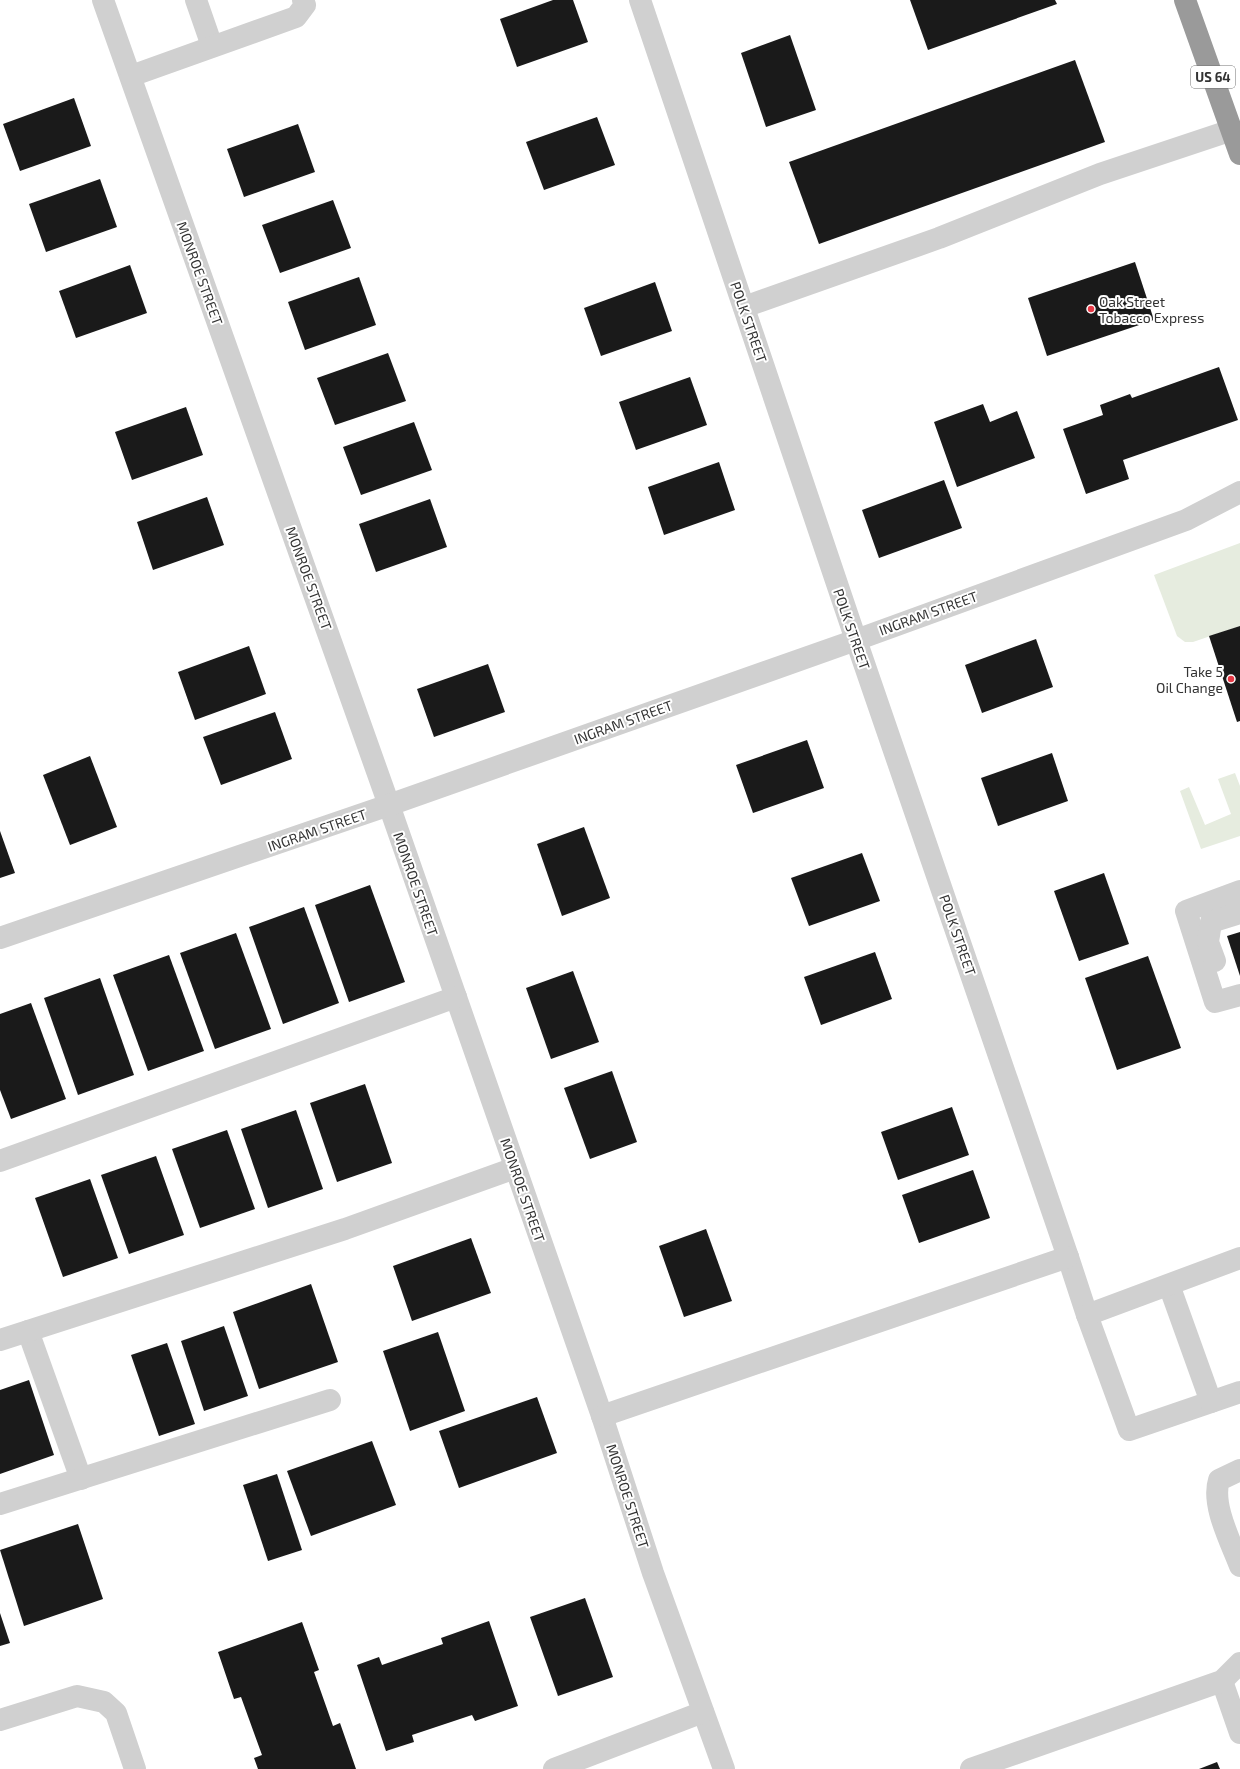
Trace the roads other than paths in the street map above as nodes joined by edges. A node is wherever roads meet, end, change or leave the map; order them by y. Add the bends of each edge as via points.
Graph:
1 (103, 0) edge
2 (196, 0) edge
3 (303, 0) edge
4 (640, 0) edge
5 (1185, 0) edge
6 (212, 46) junction
7 (131, 76) junction
8 (1232, 130) junction
9 (1240, 154) edge
10 (744, 307) junction
11 (1240, 492) edge
12 (856, 640) junction
13 (389, 805) junction
14 (1240, 891) edge
15 (1240, 913) edge
16 (0, 938) edge
17 (1240, 988) edge
18 (1240, 995) edge
19 (456, 997) junction
20 (0, 1161) edge
21 (515, 1168) junction
22 (1068, 1256) junction
23 (1240, 1258) edge
24 (1169, 1285) junction
25 (1087, 1315) junction
26 (28, 1331) junction
27 (0, 1340) edge
28 (1240, 1392) edge
29 (330, 1400) dead end
30 (1211, 1402) junction
31 (602, 1416) junction
32 (1240, 1470) edge
33 (81, 1479) junction
34 (0, 1504) edge
35 (1240, 1566) edge
36 (1240, 1663) edge
37 (1222, 1681) junction
38 (703, 1712) junction
39 (0, 1720) edge
40 (1240, 1733) edge
41 (135, 1769) edge
42 (554, 1769) edge
43 (724, 1769) edge
44 (971, 1769) edge

1 - 7 street, MONROE STREET
2 - 6 street
3 - 6 street via 305,5 296,17
4 - 10 street, POLK STREET
5 - 8 highway, US 64
6 - 7 street
7 - 13 street, MONROE STREET
8 - 9 highway, US 64
8 - 10 street via 1100,174 939,238
10 - 12 street, POLK STREET
11 - 12 street, INGRAM STREET via 1186,520
12 - 13 street, INGRAM STREET
12 - 22 street, POLK STREET
13 - 16 street, INGRAM STREET
13 - 19 street, MONROE STREET
14 - 18 street via 1186,911 1215,1002
15 - 17 street via 1211,922 1208,942 1226,989
19 - 20 street
19 - 21 street, MONROE STREET
21 - 26 street via 345,1229
21 - 31 street, MONROE STREET
22 - 25 street, POLK STREET
22 - 31 street
23 - 24 street
24 - 25 street
24 - 30 street
25 - 30 street, POLK STREET via 1129,1430
26 - 27 street
26 - 33 street
28 - 30 street
29 - 33 street
31 - 38 street, MONROE STREET via 653,1573
32 - 35 street via 1219,1480 1216,1490 1218,1505
33 - 34 street
36 - 37 street
37 - 40 street
37 - 44 street
38 - 42 street
38 - 43 street, MONROE STREET
39 - 41 street via 76,1696 104,1702 116,1713

